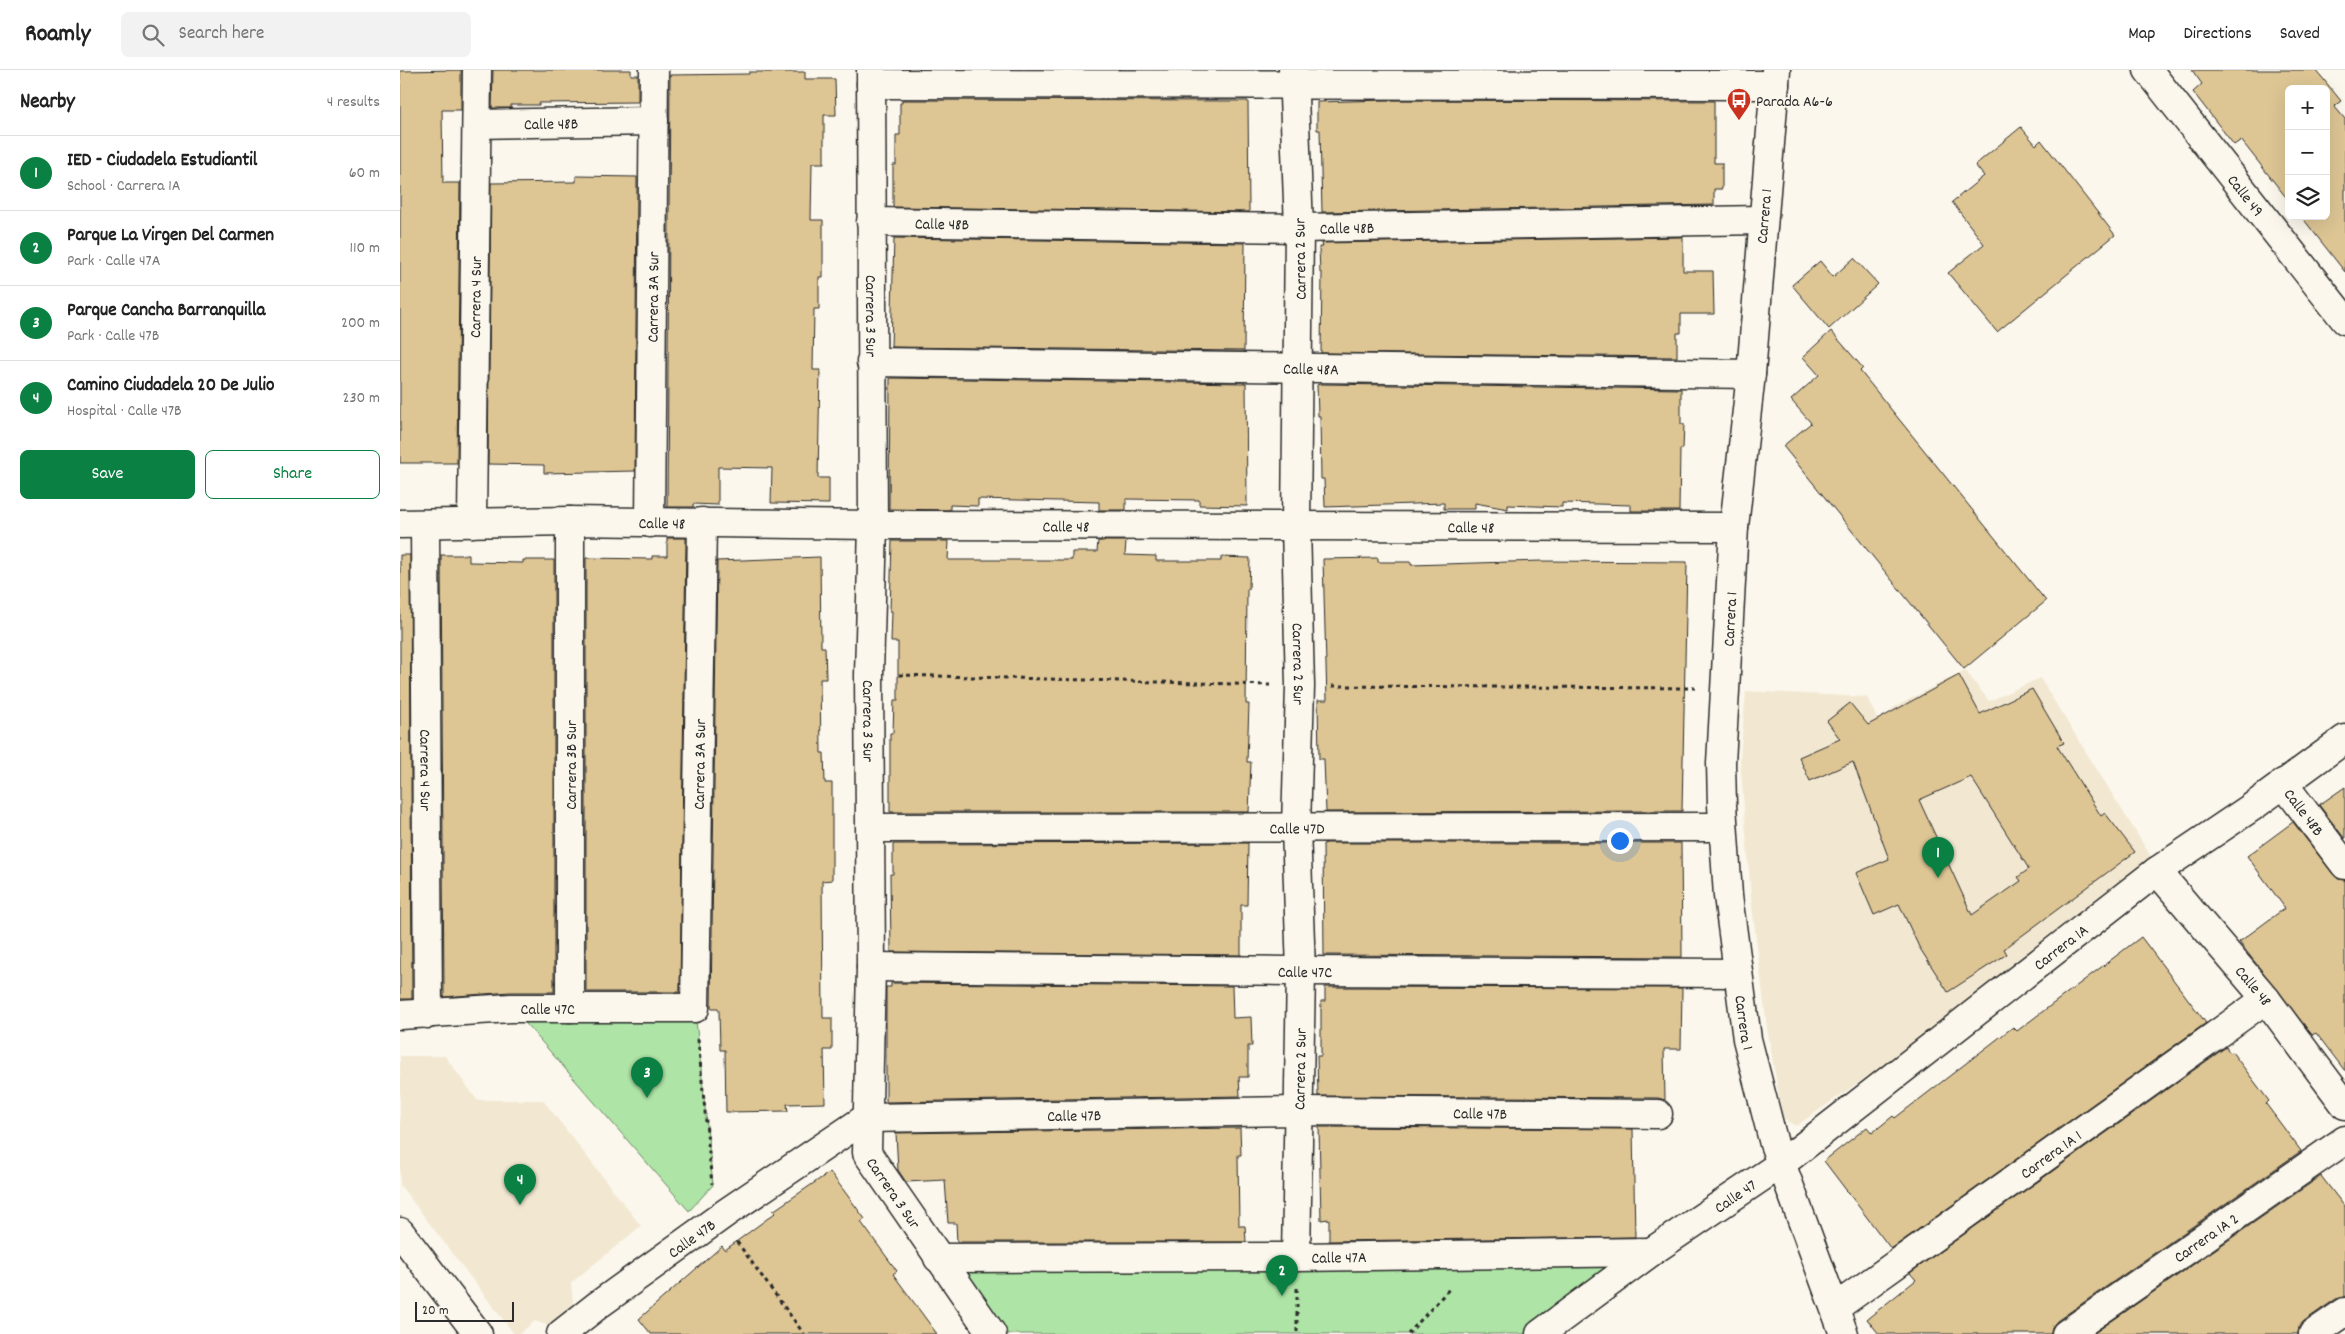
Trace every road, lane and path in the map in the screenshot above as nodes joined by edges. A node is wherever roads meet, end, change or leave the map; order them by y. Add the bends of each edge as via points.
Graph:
1 (477, 70) edge
2 (654, 70) edge
3 (2148, 70) edge
4 (1293, 76) edge
5 (871, 77) edge
6 (1776, 77) edge
7 (654, 121) junction
8 (477, 124) junction
9 (1762, 220) junction
10 (871, 222) junction
11 (1299, 228) junction
12 (2345, 320) edge
13 (871, 362) junction
14 (1299, 366) junction
15 (1751, 374) junction
16 (570, 522) junction
17 (702, 522) junction
18 (472, 523) junction
19 (650, 523) junction
20 (413, 524) edge
21 (873, 525) junction
22 (1296, 526) junction
23 (1734, 527) junction
24 (2345, 739) edge
25 (2283, 783) junction
26 (1723, 827) junction
27 (871, 828) junction
28 (1296, 828) junction
29 (2345, 865) edge
30 (2158, 871) junction
31 (871, 967) junction
32 (1301, 972) junction
33 (1738, 972) junction
34 (2266, 999) junction
35 (570, 1008) junction
36 (695, 1008) junction
37 (400, 1014) edge
38 (428, 1014) junction
39 (2345, 1105) edge
40 (1299, 1112) junction
41 (1658, 1114) dead end
42 (866, 1118) junction
43 (2345, 1140) edge
44 (1781, 1164) junction
45 (723, 1215) junction
46 (400, 1232) edge
47 (1651, 1252) junction
48 (1480, 1255) junction
49 (938, 1258) junction
50 (1296, 1258) junction
51 (1835, 1308) junction
52 (2345, 1312) edge
53 (478, 1334) edge
54 (561, 1334) edge
55 (804, 1334) edge
56 (992, 1334) edge
57 (1297, 1334) edge
58 (1408, 1334) edge
59 (1540, 1334) edge
60 (1844, 1334) edge
61 (2066, 1334) edge
62 (2313, 1334) edge

1 - 8 street, Carrera 4 Sur
2 - 7 street, Carrera 3A Sur
3 - 12 street, Calle 49
4 - 5 street
4 - 6 street
4 - 11 street, Carrera 2 Sur
5 - 10 street, Carrera 3 Sur
6 - 9 street, Carrera 1
7 - 8 street, Calle 48B
7 - 19 street, Carrera 3A Sur
8 - 18 street, Carrera 4 Sur
9 - 11 street, Calle 48B
9 - 15 street, Carrera 1
10 - 11 street, Calle 48B
10 - 13 street, Carrera 3 Sur
11 - 14 street, Carrera 2 Sur
13 - 14 street, Calle 48A
13 - 21 street, Carrera 3 Sur
14 - 15 street, Calle 48A
14 - 22 street, Carrera 2 Sur
15 - 23 street, Carrera 1
16 - 18 street, Calle 48
16 - 19 street, Calle 48
16 - 35 street, Carrera 3B Sur
17 - 19 street, Calle 48
17 - 21 street, Calle 48
17 - 36 street, Carrera 3A Sur
18 - 20 street, Calle 48
20 - 38 street, Carrera 4 Sur
21 - 22 street, Calle 48
21 - 27 street, Carrera 3 Sur via 869,675
22 - 23 street, Calle 48
22 - 28 street, Carrera 2 Sur via 1300,686
23 - 26 street, Carrera 1 via 1721,763
24 - 25 street, Carrera 1A
25 - 29 street, Calle 48B
25 - 30 street, Carrera 1A
26 - 28 street, Calle 47D
26 - 33 street, Carrera 1
27 - 28 street, Calle 47D
27 - 31 street, Carrera 3 Sur
28 - 32 street, Carrera 2 Sur
30 - 34 street, Calle 48
30 - 44 street, Carrera 1A
31 - 32 street, Calle 47C
31 - 42 street, Carrera 3 Sur
32 - 33 street, Calle 47C
32 - 40 street, Carrera 2 Sur
33 - 44 street, Carrera 1 via 1747,1039
34 - 39 street, Calle 48
34 - 51 street, Carrera 1A 1
35 - 36 street, Calle 47C
35 - 38 street, Calle 47C
36 - 45 path via 712,1185
37 - 38 street, Calle 47C
40 - 41 street, Calle 47B
40 - 42 street, Calle 47B
40 - 50 street, Carrera 2 Sur
42 - 45 street, Calle 47B
42 - 49 street, Carrera 3 Sur via 867,1153
43 - 61 street, Carrera 1A 2
44 - 47 street, Calle 47
44 - 51 street
45 - 54 street, Calle 47B
45 - 55 path
46 - 53 street
47 - 48 street, Calle 47A
47 - 59 street, Calle 47
48 - 50 street, Calle 47A
48 - 58 path
49 - 50 street, Calle 47A
49 - 56 street, Carrera 3 Sur
50 - 57 path
51 - 60 street
52 - 62 street

